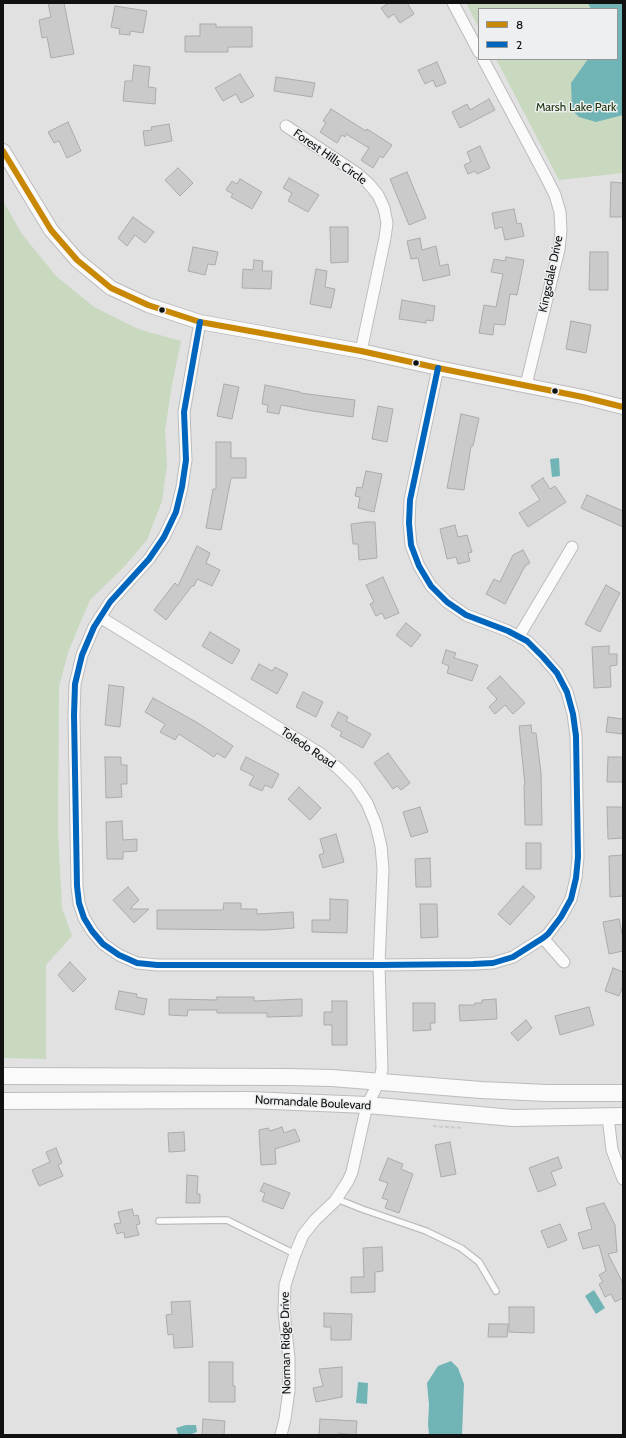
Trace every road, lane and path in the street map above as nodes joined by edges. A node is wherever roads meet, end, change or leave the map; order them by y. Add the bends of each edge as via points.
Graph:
1 (453, 3) edge
2 (478, 50) edge
3 (484, 60) edge
4 (286, 126) dead end
5 (3, 151) edge
6 (200, 322) junction
7 (361, 351) junction
8 (438, 368) junction
9 (526, 386) junction
10 (623, 407) edge
11 (572, 547) dead end
12 (100, 617) junction
13 (519, 636) junction
14 (543, 938) junction
15 (564, 962) dead end
16 (379, 965) junction
17 (3, 1076) edge
18 (380, 1082) junction
19 (623, 1093) edge
20 (3, 1101) edge
21 (367, 1105) junction
22 (616, 1117) edge
23 (432, 1126) dead end
24 (468, 1128) dead end
25 (623, 1179) edge
26 (337, 1198) junction
27 (159, 1221) dead end
28 (295, 1254) junction
29 (496, 1291) dead end
30 (281, 1435) edge

1 - 2 street
3 - 9 street, Kingsdale Drive via 546,177 560,212 559,249
4 - 7 street, Forest Hills Circle via 358,174 378,195 384,208 387,223 385,238
5 - 6 street via 51,230 77,260 111,288 148,305
6 - 7 street
6 - 12 street via 185,406 186,460 176,512 149,560 110,602
7 - 8 street
8 - 9 street
8 - 13 street via 410,500 411,544 419,566 431,586 446,602 466,615
9 - 10 street
11 - 13 street
12 - 16 street, Toledo Road via 321,754 355,785 367,803 382,846
12 - 16 street via 82,655 75,684 74,715 77,886 79,903 92,932 119,955 137,963
13 - 14 street via 543,656 557,673 574,714 576,736 576,878 571,899
14 - 15 street
14 - 16 street via 513,957 493,963
16 - 18 street, Toledo Road via 382,1069
17 - 18 main road, Normandale Boulevard via 288,1077
18 - 19 main road, Normandale Boulevard via 547,1093
18 - 21 street, Toledo Road
20 - 21 main road, Normandale Boulevard via 249,1100
21 - 22 main road, Normandale Boulevard via 513,1118
21 - 26 street, Norman Ridge Drive via 352,1172
22 - 25 street via 612,1150
23 - 24 path
26 - 28 street, Norman Ridge Drive via 303,1235
26 - 29 lane via 426,1231 461,1248 479,1262
27 - 28 lane via 227,1220
28 - 30 street, Norman Ridge Drive via 285,1285 289,1390

